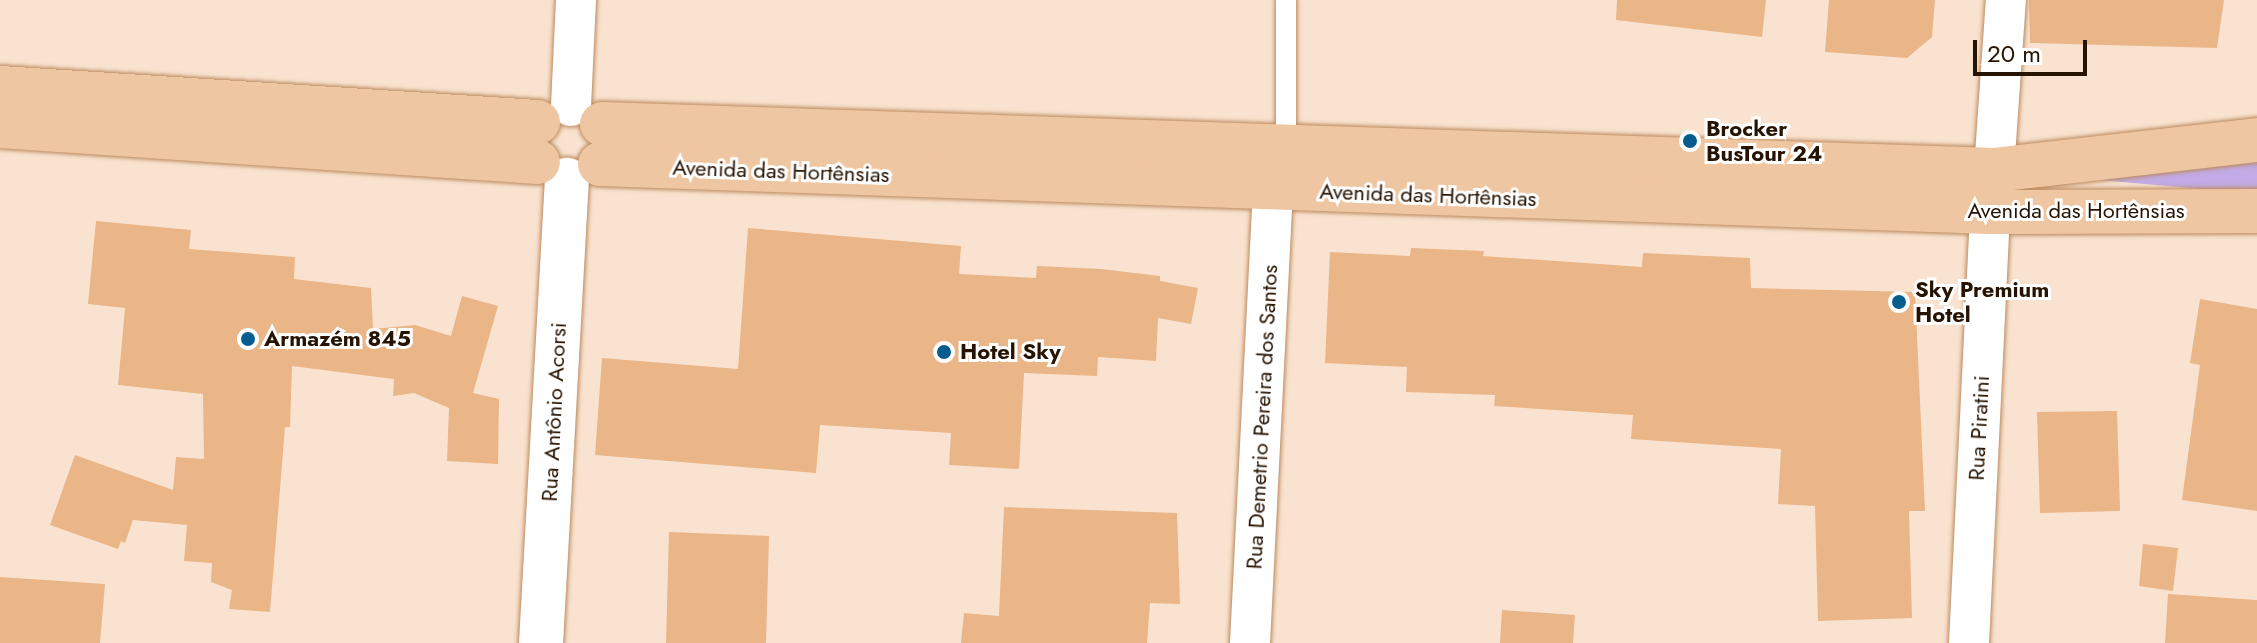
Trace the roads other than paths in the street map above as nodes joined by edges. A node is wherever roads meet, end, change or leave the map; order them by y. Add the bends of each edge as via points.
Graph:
1 (576, 0) edge
2 (1286, 0) edge
3 (2006, 0) edge
4 (0, 88) edge
5 (0, 126) edge
6 (2257, 140) edge
7 (569, 143) junction
8 (1286, 146) junction
9 (1273, 190) junction
10 (1992, 191) junction
11 (2257, 211) edge
12 (541, 643) edge
13 (1250, 643) edge
14 (1969, 643) edge

1 - 7 street, Rua Antônio Acorsi
2 - 8 lane
3 - 10 street, Rua Piratini
4 - 7 main road, Avenida das Hortênsias
5 - 7 main road, Avenida das Hortênsias
6 - 10 main road, Avenida das Hortênsias
7 - 8 main road, Avenida das Hortênsias
7 - 9 main road, Avenida das Hortênsias
7 - 12 street, Rua Antônio Acorsi
8 - 10 main road, Avenida das Hortênsias
9 - 10 main road, Avenida das Hortênsias
9 - 13 street, Rua Demetrio Pereira dos Santos
10 - 11 main road, Avenida das Hortênsias
10 - 14 street, Rua Piratini

